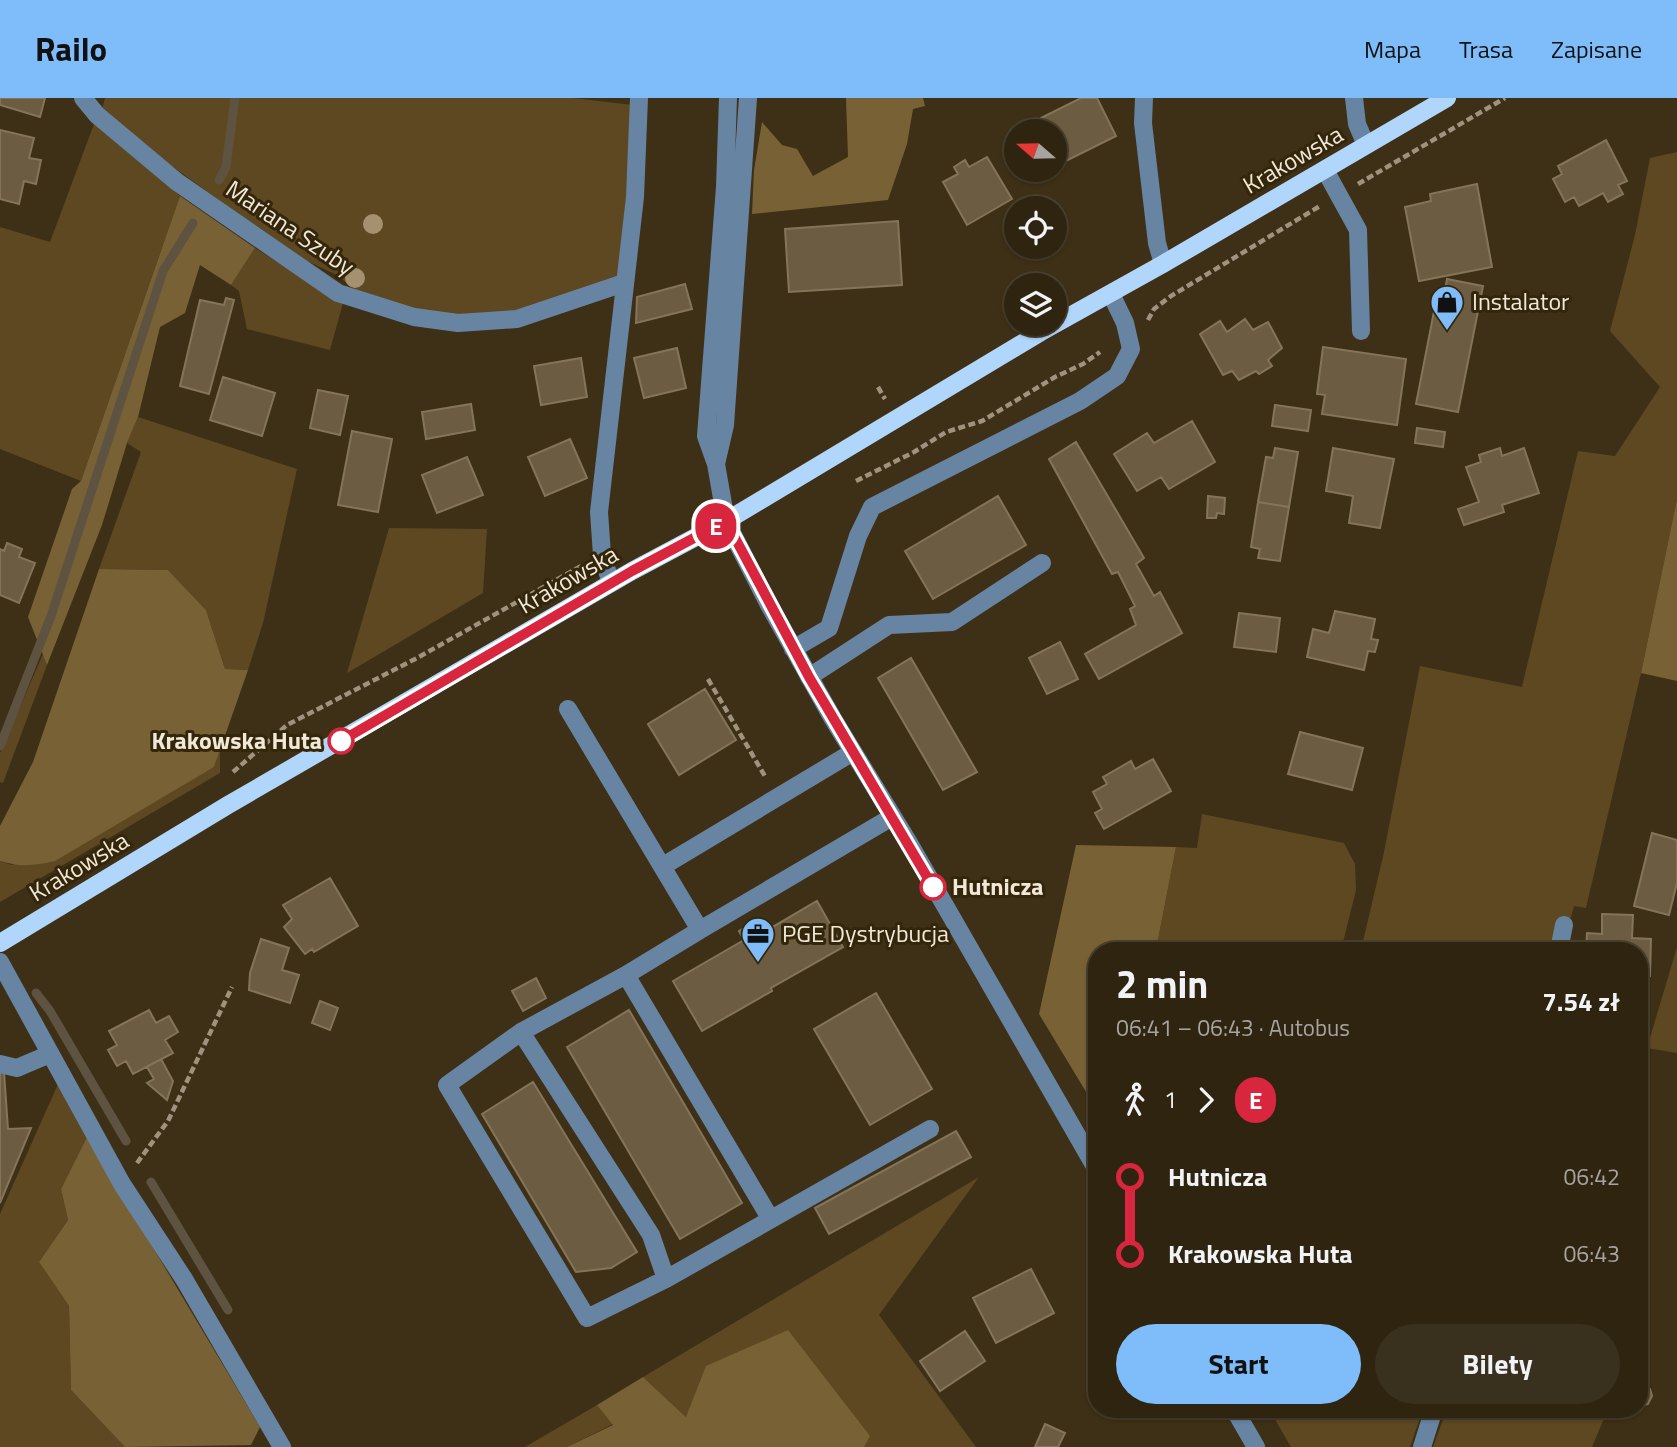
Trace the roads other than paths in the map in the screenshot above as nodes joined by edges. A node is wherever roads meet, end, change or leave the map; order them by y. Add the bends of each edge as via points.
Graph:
1 (83, 98) edge
2 (639, 98) edge
3 (728, 98) edge
4 (748, 98) edge
5 (1144, 98) edge
6 (1354, 98) edge
7 (1447, 98) edge
8 (1366, 145) junction
9 (1325, 170) junction
10 (1163, 264) junction
11 (624, 283) junction
12 (1111, 294) junction
13 (1361, 331) dead end
14 (716, 464) junction
15 (726, 521) junction
16 (1042, 563) dead end
17 (611, 583) junction
18 (793, 649) junction
19 (809, 677) junction
20 (568, 709) dead end
21 (853, 752) junction
22 (892, 817) junction
23 (663, 866) junction
24 (1563, 925) dead end
25 (700, 930) junction
26 (1560, 942) edge
27 (0, 943) edge
28 (0, 962) edge
29 (626, 975) junction
30 (521, 1032) junction
31 (50, 1054) junction
32 (0, 1064) edge
33 (930, 1129) dead end
34 (1088, 1155) edge
35 (770, 1218) junction
36 (666, 1279) junction
37 (1239, 1418) edge
38 (1431, 1418) edge
39 (282, 1447) edge
40 (1256, 1447) edge
41 (1422, 1447) edge

1 - 11 street, Mariana Szuby via 177,181 338,293 414,317 458,323 517,319
2 - 11 street via 635,197
3 - 14 street via 706,436
4 - 14 street via 726,425
5 - 10 street via 1143,123
6 - 8 street via 1357,124
7 - 8 main road, Krakowska
8 - 9 main road, Krakowska
9 - 10 main road, Krakowska
9 - 13 street via 1358,230
10 - 12 main road, Krakowska
11 - 17 street via 599,512 601,555
12 - 15 main road, Krakowska
12 - 18 street via 1131,349 1117,376 1080,401 872,507 829,628
14 - 15 street
15 - 17 main road, Krakowska
15 - 18 street
16 - 19 street via 952,622 888,625
17 - 27 main road, Krakowska
18 - 19 street
19 - 21 street
20 - 23 street
21 - 22 street
21 - 23 street
22 - 25 street
22 - 34 street
23 - 25 street
24 - 26 street
25 - 29 street
28 - 31 street
29 - 30 street
29 - 35 street
30 - 36 street via 651,1235
30 - 36 street via 447,1085 587,1318
31 - 32 street via 17,1068
31 - 39 street via 122,1184 184,1279
33 - 35 street
35 - 36 street
37 - 40 street
38 - 41 street

